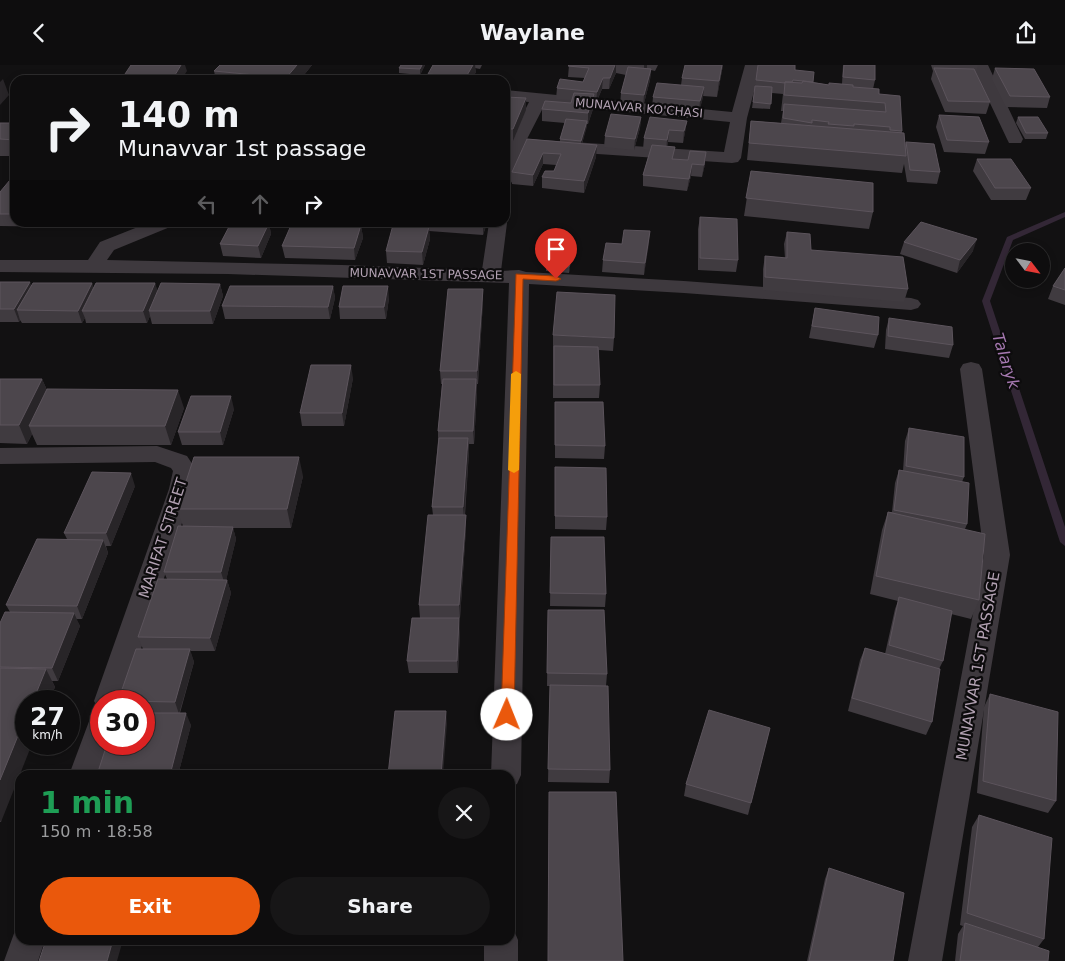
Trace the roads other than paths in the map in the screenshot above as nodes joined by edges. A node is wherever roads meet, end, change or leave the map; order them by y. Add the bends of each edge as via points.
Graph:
1 (753, 65) edge
2 (980, 65) edge
3 (510, 96) edge
4 (540, 99) junction
5 (739, 118) junction
6 (1015, 139) dead end
7 (510, 144) edge
8 (128, 227) edge
9 (153, 227) edge
10 (497, 227) edge
11 (107, 246) junction
12 (0, 266) edge
13 (94, 266) junction
14 (491, 276) junction
15 (519, 276) junction
16 (911, 304) dead end
17 (971, 369) dead end
18 (0, 456) edge
19 (113, 690) edge
20 (91, 755) edge
21 (86, 770) edge
22 (506, 770) edge
23 (26, 945) edge
24 (501, 945) edge
25 (21, 961) edge
26 (501, 961) edge
27 (925, 961) edge

1 - 5 street
2 - 6 street
3 - 4 street, MUNAVVAR KO'CHASI
4 - 5 street, MUNAVVAR KO'CHASI
4 - 7 street
5 - 7 street via 732,158
8 - 11 street
9 - 11 street
10 - 14 street
11 - 13 street
12 - 13 street, MUNAVVAR 1ST PASSAGE
13 - 14 street, MUNAVVAR 1ST PASSAGE
14 - 15 street, MUNAVVAR 1ST PASSAGE
15 - 16 street, MUNAVVAR 1ST PASSAGE via 743,289
15 - 22 street
17 - 27 street, MUNAVVAR 1ST PASSAGE via 997,555
18 - 19 street, MARIFAT STREET via 157,454 179,462 185,471 182,489
20 - 21 street
23 - 25 street
24 - 26 street

